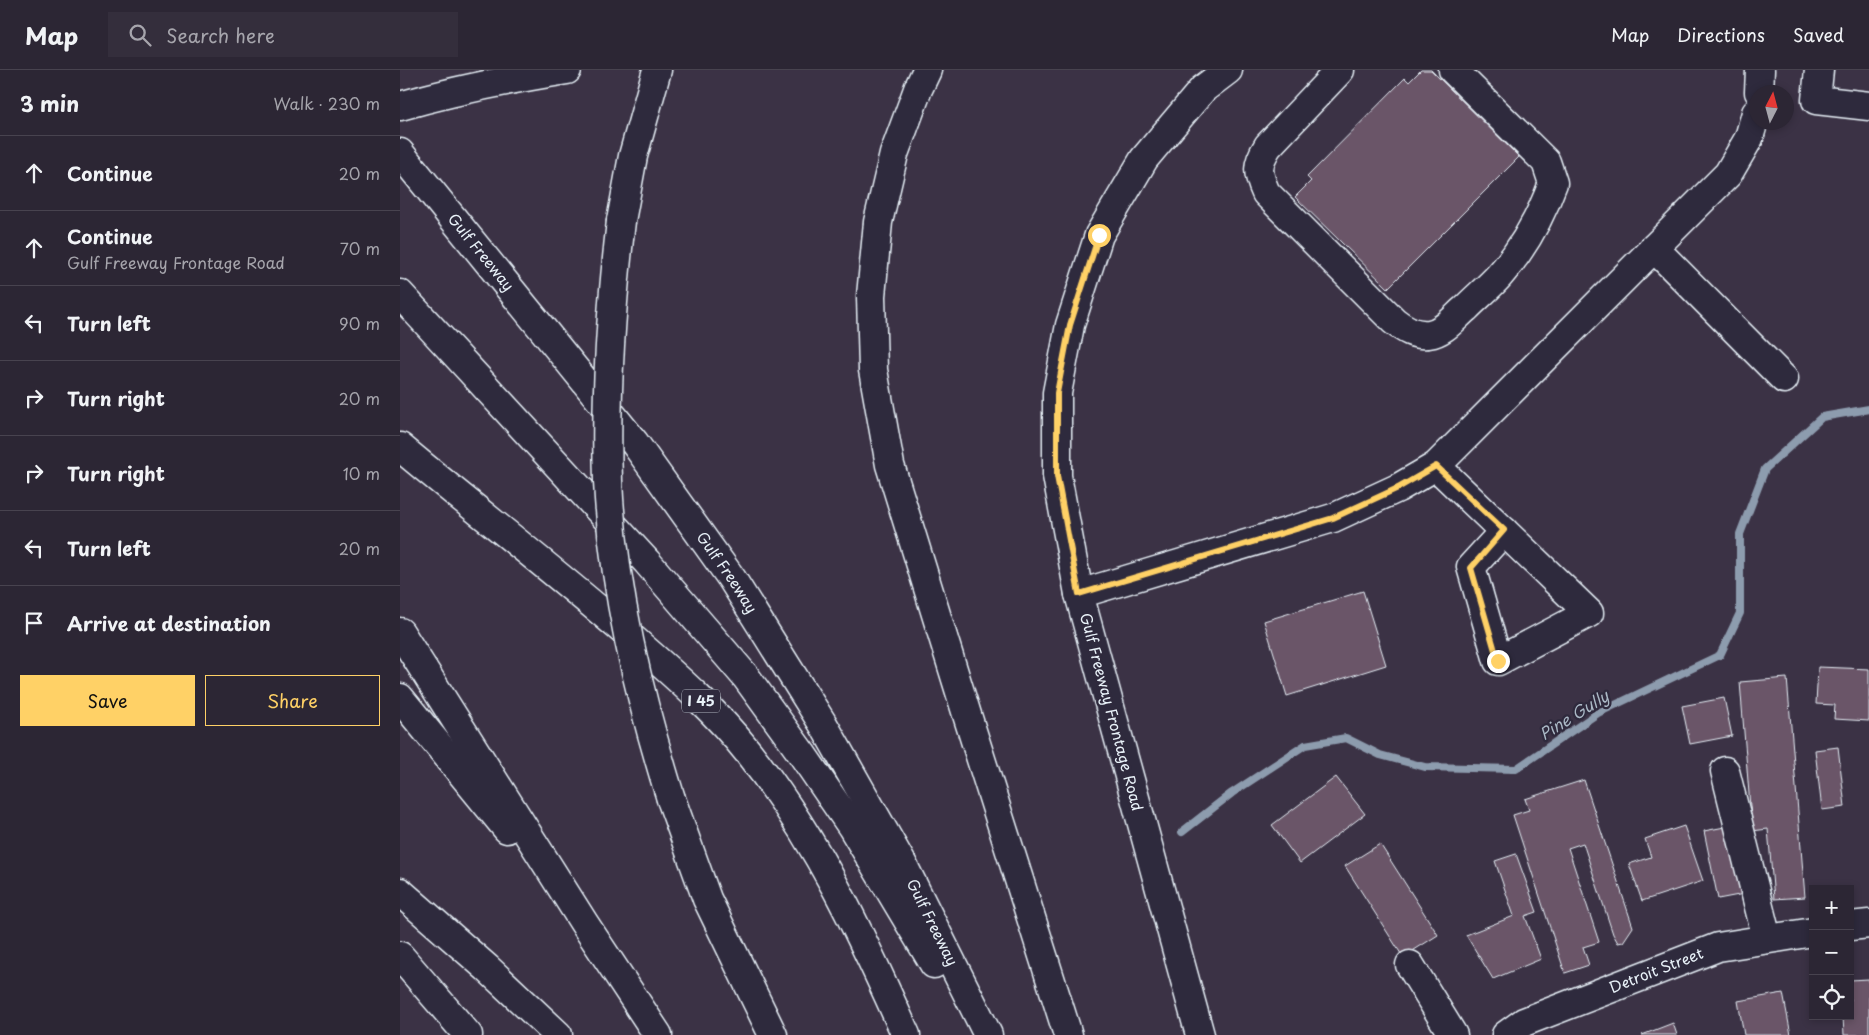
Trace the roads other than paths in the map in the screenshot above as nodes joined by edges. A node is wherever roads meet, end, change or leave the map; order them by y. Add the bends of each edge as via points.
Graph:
1 (500, 70) edge
2 (567, 70) edge
3 (657, 70) edge
4 (927, 70) edge
5 (1228, 70) edge
6 (1453, 70) edge
7 (1760, 70) edge
8 (1819, 70) edge
9 (1338, 71) edge
10 (1759, 85) edge
11 (431, 97) junction
12 (400, 106) edge
13 (1869, 106) edge
14 (1751, 130) edge
15 (400, 153) edge
16 (1654, 248) junction
17 (400, 294) edge
18 (1784, 379) dead end
19 (400, 447) edge
20 (1436, 466) junction
21 (1504, 530) junction
22 (1079, 594) junction
23 (400, 632) edge
24 (400, 698) edge
25 (1725, 771) dead end
26 (400, 892) edge
27 (584, 923) junction
28 (1869, 924) edge
29 (1854, 926) edge
30 (1809, 933) edge
31 (1767, 939) junction
32 (400, 956) edge
33 (1410, 965) dead end
34 (458, 1032) edge
35 (558, 1035) edge
36 (658, 1035) edge
37 (773, 1035) edge
38 (906, 1035) edge
39 (973, 1035) edge
40 (988, 1035) edge
41 (1068, 1035) edge
42 (1200, 1035) edge
43 (1453, 1035) edge
44 (1506, 1035) edge

1 - 11 main road
2 - 11 main road
3 - 37 main road, bridge via 633,156 621,221 611,320 607,424 614,544 633,662 671,799 708,899
4 - 41 main road via 894,154 878,222 871,296 874,370 890,465
5 - 22 main road, Gulf Freeway Frontage Road via 1203,89 1144,159 1099,235 1070,325 1057,393 1057,476
6 - 9 main road via 1546,162 1553,183 1517,253 1498,277 1442,330 1429,334 1405,330 1394,321 1266,193 1258,177 1260,159 1268,146
7 - 10 main road
8 - 13 main road via 1816,100
11 - 12 main road
14 - 16 main road via 1728,174
15 - 40 main road, Gulf Freeway via 634,442 732,579 823,724 903,865
16 - 18 main road
16 - 20 main road
17 - 39 main road via 647,562 746,677 852,827
19 - 38 main road, I 45 via 605,614 692,691 748,751 797,820 835,883
20 - 21 main road
20 - 22 main road via 1398,488 1333,518
21 - 21 main road via 1471,568 1498,661 1589,614
22 - 42 main road, Gulf Freeway Frontage Road
23 - 27 main road
24 - 27 main road
25 - 31 main road
26 - 35 main road
27 - 36 main road
28 - 29 main road
30 - 31 main road, Detroit Street
31 - 44 main road, Detroit Street via 1718,947 1524,1022
32 - 34 main road
33 - 43 main road

